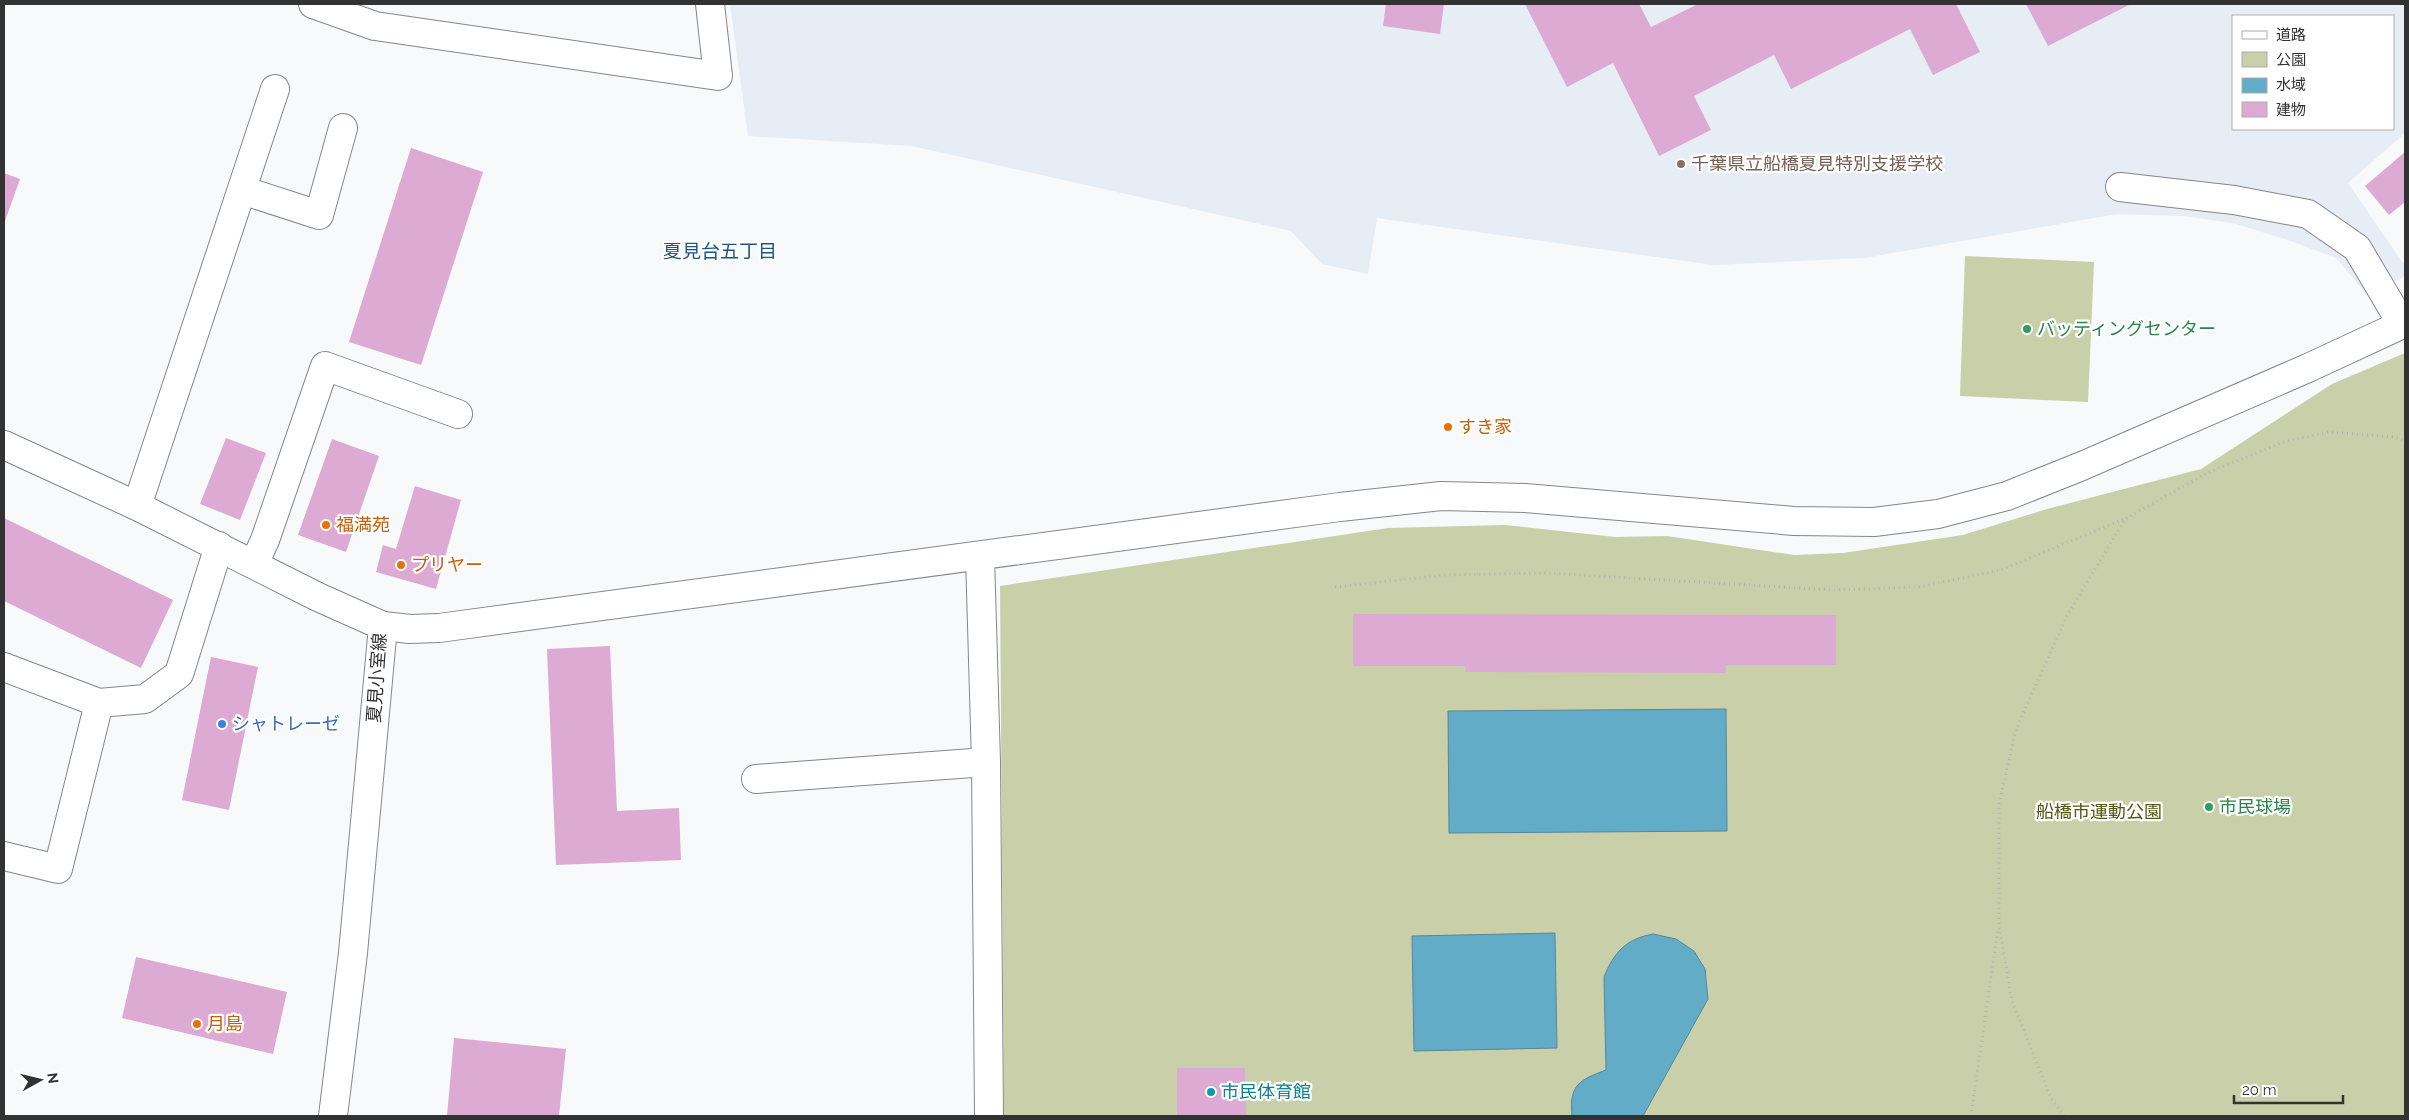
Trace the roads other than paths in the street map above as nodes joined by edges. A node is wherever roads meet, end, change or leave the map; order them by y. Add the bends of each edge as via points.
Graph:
1 (313, 4) edge
2 (710, 4) edge
3 (275, 89) dead end
4 (343, 128) dead end
5 (2120, 187) dead end
6 (242, 190) junction
7 (2404, 324) edge
8 (458, 414) dead end
9 (4, 446) edge
10 (137, 506) junction
11 (219, 546) junction
12 (980, 556) junction
13 (254, 564) junction
14 (383, 626) junction
15 (4, 667) edge
16 (99, 702) junction
17 (986, 762) junction
18 (756, 779) dead end
19 (4, 856) edge
20 (333, 1116) edge
21 (989, 1116) edge

1 - 2 street via 375,26 718,76
3 - 6 street
4 - 6 street via 320,215
5 - 7 street via 2234,200 2308,214 2357,248
6 - 10 street
7 - 12 street via 2082,466 2007,496 1938,514 1874,522 1794,521 1525,498 1441,496
8 - 13 street via 325,366
9 - 10 street, 夏見小室線
10 - 11 street, 夏見小室線
11 - 13 street, 夏見小室線
11 - 16 street via 179,674 145,699
12 - 14 street via 439,628
12 - 17 street
13 - 14 street, 夏見小室線 via 318,598
14 - 20 street, 夏見小室線 via 353,953
15 - 16 street
16 - 19 street via 58,869
17 - 18 street
17 - 21 street

